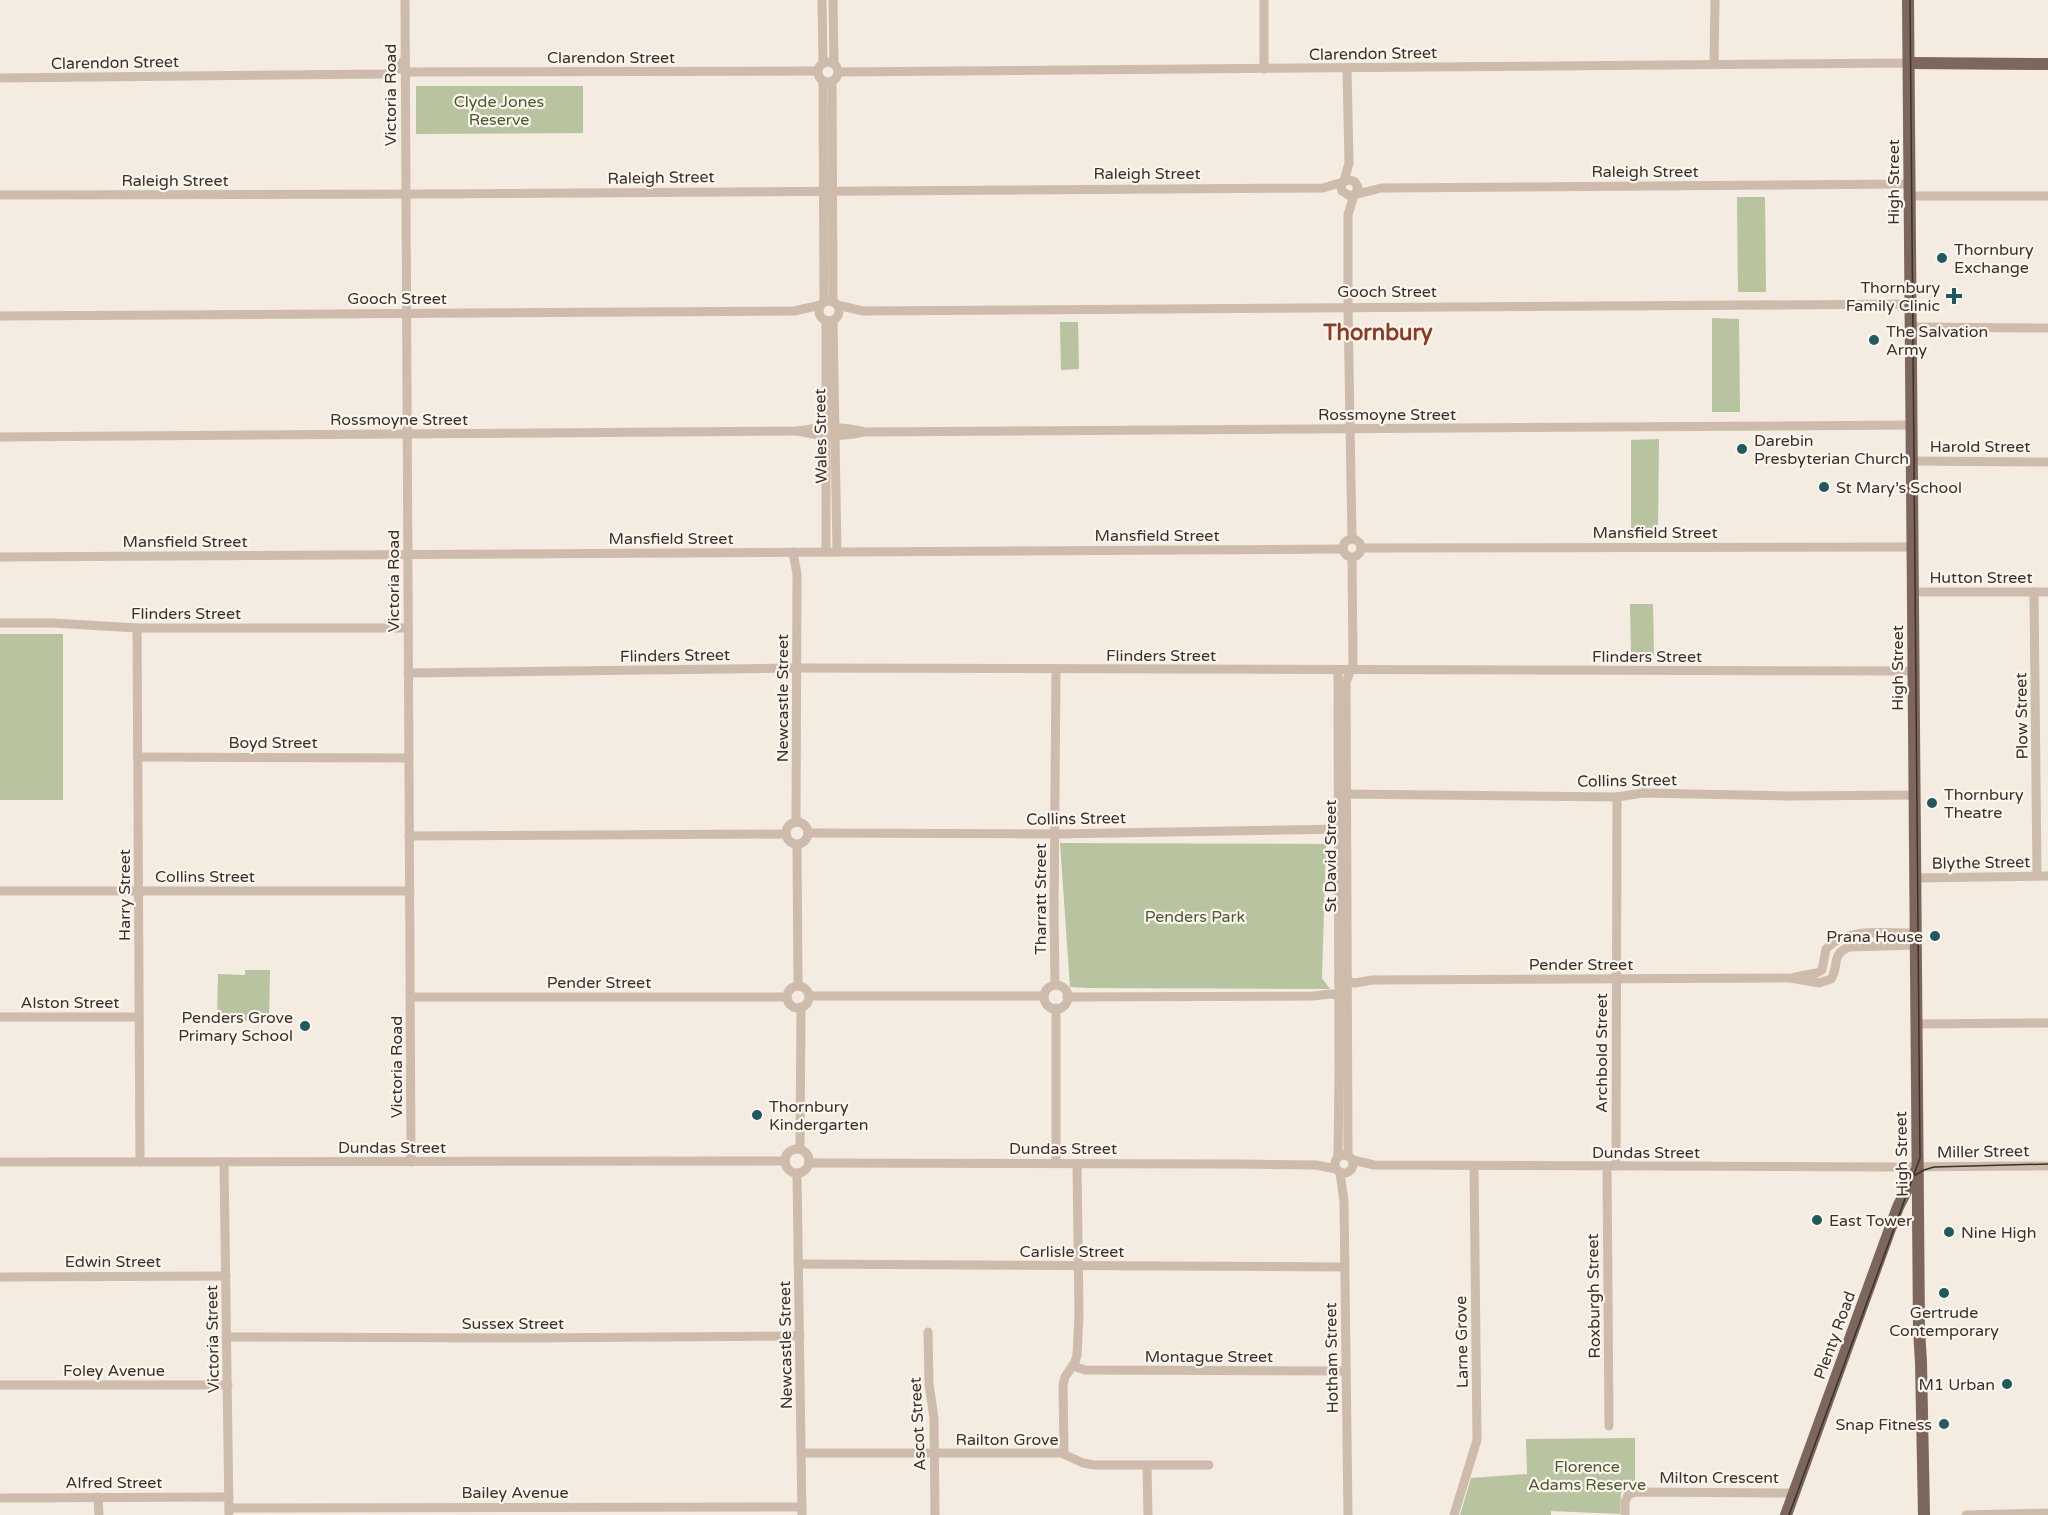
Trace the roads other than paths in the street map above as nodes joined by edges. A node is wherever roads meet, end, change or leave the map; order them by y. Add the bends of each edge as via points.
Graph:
1 (405, 0) edge
2 (822, 0) edge
3 (833, 0) edge
4 (1264, 0) edge
5 (1714, 0) edge
6 (1908, 0) edge
7 (404, 60) junction
8 (823, 62) junction
9 (1909, 63) junction
10 (1714, 64) junction
11 (2048, 64) edge
12 (836, 68) junction
13 (1347, 68) junction
14 (1264, 69) junction
15 (817, 71) junction
16 (405, 72) junction
17 (0, 78) edge
18 (828, 81) junction
19 (1349, 182) junction
20 (1323, 188) junction
21 (1381, 188) junction
22 (828, 190) junction
23 (1909, 190) junction
24 (405, 194) junction
25 (1349, 194) junction
26 (0, 195) edge
27 (2048, 196) edge
28 (829, 303) junction
29 (1911, 304) junction
30 (1348, 307) junction
31 (794, 311) junction
32 (863, 311) junction
33 (406, 313) junction
34 (0, 316) edge
35 (829, 319) junction
36 (1911, 327) junction
37 (2048, 328) edge
38 (1912, 426) junction
39 (1351, 429) junction
40 (830, 432) junction
41 (407, 434) junction
42 (0, 437) edge
43 (1912, 461) junction
44 (2048, 462) edge
45 (1352, 539) junction
46 (1912, 547) junction
47 (1361, 548) junction
48 (1343, 549) junction
49 (798, 552) junction
50 (826, 552) junction
51 (837, 552) junction
52 (408, 555) junction
53 (0, 557) edge
54 (1352, 558) junction
55 (1913, 592) junction
56 (2034, 592) junction
57 (2048, 592) edge
58 (0, 622) edge
59 (137, 628) junction
60 (408, 628) junction
61 (796, 669) junction
62 (1056, 669) junction
63 (1338, 670) junction
64 (1350, 670) junction
65 (1914, 671) junction
66 (408, 673) junction
67 (138, 757) junction
68 (409, 758) junction
69 (1342, 794) junction
70 (1915, 795) junction
71 (1617, 796) junction
72 (796, 822) junction
73 (1342, 829) junction
74 (808, 833) junction
75 (786, 834) junction
76 (1055, 834) junction
77 (409, 836) junction
78 (797, 844) junction
79 (2037, 876) junction
80 (2048, 876) edge
81 (1915, 878) junction
82 (0, 891) edge
83 (139, 891) junction
84 (410, 891) junction
85 (1916, 939) junction
86 (1616, 979) junction
87 (1343, 980) junction
88 (1056, 985) junction
89 (798, 986) junction
90 (808, 996) junction
91 (1044, 996) junction
92 (1341, 996) junction
93 (410, 997) junction
94 (787, 997) junction
95 (1067, 997) junction
96 (801, 1007) junction
97 (1056, 1008) junction
98 (0, 1017) edge
99 (139, 1017) junction
100 (2048, 1023) edge
101 (1916, 1024) junction
102 (800, 1149) junction
103 (785, 1161) junction
104 (0, 1162) edge
105 (140, 1162) junction
106 (224, 1162) junction
107 (411, 1162) junction
108 (809, 1162) junction
109 (1056, 1163) junction
110 (1077, 1164) junction
111 (1344, 1165) junction
112 (1474, 1166) junction
113 (1611, 1166) junction
114 (2048, 1166) edge
115 (1918, 1167) junction
116 (797, 1174) junction
117 (798, 1264) junction
118 (1078, 1266) junction
119 (1345, 1267) junction
120 (226, 1276) junction
121 (0, 1277) edge
122 (928, 1332) dead end
123 (226, 1336) junction
124 (800, 1336) junction
125 (1073, 1366) junction
126 (1346, 1371) junction
127 (0, 1385) edge
128 (228, 1385) junction
129 (1609, 1426) dead end
130 (801, 1453) junction
131 (935, 1453) junction
132 (1064, 1453) junction
133 (1147, 1465) junction
134 (1209, 1465) dead end
135 (1920, 1467) junction
136 (1794, 1493) junction
137 (98, 1497) junction
138 (229, 1497) junction
139 (0, 1498) edge
140 (229, 1511) edge
141 (802, 1511) edge
142 (2048, 1513) edge
143 (99, 1515) edge
144 (935, 1515) edge
145 (1148, 1515) edge
146 (1347, 1515) edge
147 (1454, 1515) edge
148 (1625, 1515) edge
149 (1786, 1515) edge
150 (1918, 1515) edge
151 (1924, 1515) edge
152 (1966, 1515) edge

1 - 7 street, Victoria Road
2 - 8 street
3 - 12 street
4 - 14 street
5 - 10 street
6 - 9 main road, High Street
7 - 16 street, Victoria Road
7 - 17 street, Clarendon Street via 398,69 385,74
8 - 12 street via 829,61
8 - 15 street
9 - 10 street, Clarendon Street
9 - 11 main road
9 - 23 main road, High Street
10 - 13 street, Clarendon Street
12 - 14 street, Clarendon Street
12 - 18 street
13 - 14 street, Clarendon Street
13 - 19 street
15 - 16 street, Clarendon Street
15 - 18 street via 819,77
16 - 24 street, Victoria Road
18 - 22 street
19 - 20 street, Raleigh Street
19 - 21 street, Raleigh Street
19 - 25 street via 1341,189
19 - 25 street via 1358,187
20 - 22 street, Raleigh Street
20 - 25 street, Raleigh Street
21 - 23 street, Raleigh Street
21 - 25 street, Raleigh Street
22 - 24 street, Raleigh Street
22 - 28 street
23 - 27 street, Raleigh Street
23 - 29 main road, High Street
24 - 26 street, Raleigh Street
24 - 33 street, Victoria Road
25 - 30 street
28 - 31 street, Gooch Street
28 - 32 street, Gooch Street
28 - 35 street via 839,311
28 - 35 street via 819,311
29 - 30 street, Gooch Street
29 - 36 main road, High Street
30 - 32 street, Gooch Street
30 - 39 street
31 - 33 street, Gooch Street
31 - 35 street, Gooch Street
32 - 35 street, Gooch Street
33 - 34 street, Gooch Street
33 - 41 street, Victoria Road
35 - 40 street, Wales Street
36 - 37 street
36 - 38 main road, High Street
38 - 39 street, Rossmoyne Street
38 - 43 main road, High Street
39 - 40 street, Rossmoyne Street via 863,432 848,428
39 - 45 street
40 - 41 street, Rossmoyne Street
40 - 50 street, Wales Street
40 - 51 street, Wales Street
41 - 42 street, Rossmoyne Street
41 - 52 street, Victoria Road
43 - 44 street, Harold Street
43 - 46 main road, High Street
45 - 47 street
45 - 48 street
46 - 47 street, Mansfield Street
46 - 55 main road, High Street
47 - 54 street via 1358,556
48 - 51 street, Mansfield Street
48 - 54 street
49 - 50 street, Mansfield Street
49 - 52 street, Mansfield Street
49 - 61 street, Newcastle Street
50 - 51 street, Mansfield Street
52 - 53 street, Mansfield Street
52 - 60 street, Victoria Road
54 - 64 street, St David Street
55 - 56 street, Hutton Street
55 - 65 main road, High Street
56 - 57 street, Hutton Street
56 - 79 street, Plow Street
58 - 59 street, Flinders Street
59 - 60 street, Flinders Street
59 - 67 street, Harry Street
60 - 66 street, Victoria Road
61 - 62 street, Flinders Street
61 - 66 street, Flinders Street
61 - 72 street, Newcastle Street
62 - 63 street, Flinders Street
62 - 76 street, Tharratt Street
63 - 64 street, Flinders Street
63 - 69 street, St David Street
64 - 65 street, Flinders Street
64 - 69 street, St David Street via 1346,680
65 - 70 main road, High Street
66 - 68 street, Victoria Road
67 - 68 street, Boyd Street
67 - 83 street, Harry Street
68 - 77 street, Victoria Road
69 - 71 street, Collins Street
69 - 73 street, St David Street
70 - 71 street, Collins Street
70 - 81 main road, High Street
71 - 86 street, Archbold Street
72 - 74 street
72 - 75 street via 787,828
73 - 76 street, Collins Street
73 - 87 street, St David Street
74 - 76 street, Collins Street
74 - 78 street via 804,842
75 - 77 street
75 - 78 street via 790,843
76 - 88 street, Tharratt Street
77 - 84 street, Victoria Road
78 - 89 street
79 - 80 street, Blythe Street
79 - 81 street, Blythe Street
81 - 85 main road, High Street
82 - 83 street, Collins Street
83 - 84 street, Collins Street
83 - 99 street, Harry Street
84 - 93 street, Victoria Road
85 - 86 street, Pender Street via 1868,934 1840,937 1826,949 1822,970 1790,978
85 - 101 main road, High Street
86 - 87 street, Pender Street
86 - 113 street, Archbold Street
87 - 92 street, St David Street
88 - 91 street via 1047,989
88 - 95 street via 1063,988
89 - 90 street
89 - 94 street via 789,990
90 - 91 street
90 - 96 street
91 - 97 street via 1049,1006
92 - 95 street
92 - 111 street, St David Street
93 - 94 street, Pender Street
93 - 107 street, Victoria Road
94 - 96 street via 791,1005
95 - 97 street via 1064,1005
96 - 102 street
97 - 109 street
98 - 99 street, Alston Street
99 - 105 street, Harry Street
100 - 101 street
101 - 115 main road, High Street
102 - 103 street via 789,1151
102 - 108 street
103 - 107 street, Dundas Street
103 - 116 street via 789,1171
104 - 105 street, Dundas Street
105 - 106 street, Dundas Street
106 - 107 street, Dundas Street
106 - 120 street, Victoria Street
108 - 109 street, Dundas Street
108 - 116 street via 804,1172
109 - 110 street, Dundas Street
110 - 111 street, Dundas Street
110 - 118 street
111 - 112 street, Dundas Street
111 - 119 street, Hotham Street
112 - 113 street, Dundas Street
112 - 147 street, Larne Grove via 1477,1440
113 - 115 street, Dundas Street
113 - 129 street, Roxburgh Street
114 - 115 street, Miller Street
115 - 135 main road, High Street
115 - 136 main road, Plenty Road via 1898,1208
116 - 117 street, Newcastle Street
117 - 118 street, Carlisle Street
117 - 124 street, Newcastle Street
118 - 119 street, Carlisle Street
118 - 125 street via 1077,1355
119 - 126 street, Hotham Street
120 - 121 street, Edwin Street
120 - 123 street, Victoria Street
122 - 131 street, Ascot Street
123 - 124 street, Sussex Street
123 - 128 street, Victoria Street
124 - 130 street, Newcastle Street
125 - 126 street, Montague Street via 1085,1370
125 - 132 street via 1063,1385
126 - 146 street, Hotham Street
127 - 128 street, Foley Avenue
128 - 138 street, Victoria Street
130 - 131 street, Railton Grove
130 - 141 street, Newcastle Street
131 - 132 street, Railton Grove
131 - 144 street, Ascot Street
132 - 133 street, Railton Grove via 1088,1464
133 - 134 street, Railton Grove
133 - 145 street
135 - 150 main road, High Street
135 - 151 main road, High Street
136 - 148 street, Milton Crescent via 1635,1492 1628,1495
136 - 149 main road, Plenty Road
137 - 138 street, Alfred Street
137 - 139 street, Alfred Street
137 - 143 street
138 - 140 street, Victoria Street
140 - 141 street, Bailey Avenue
142 - 152 street

